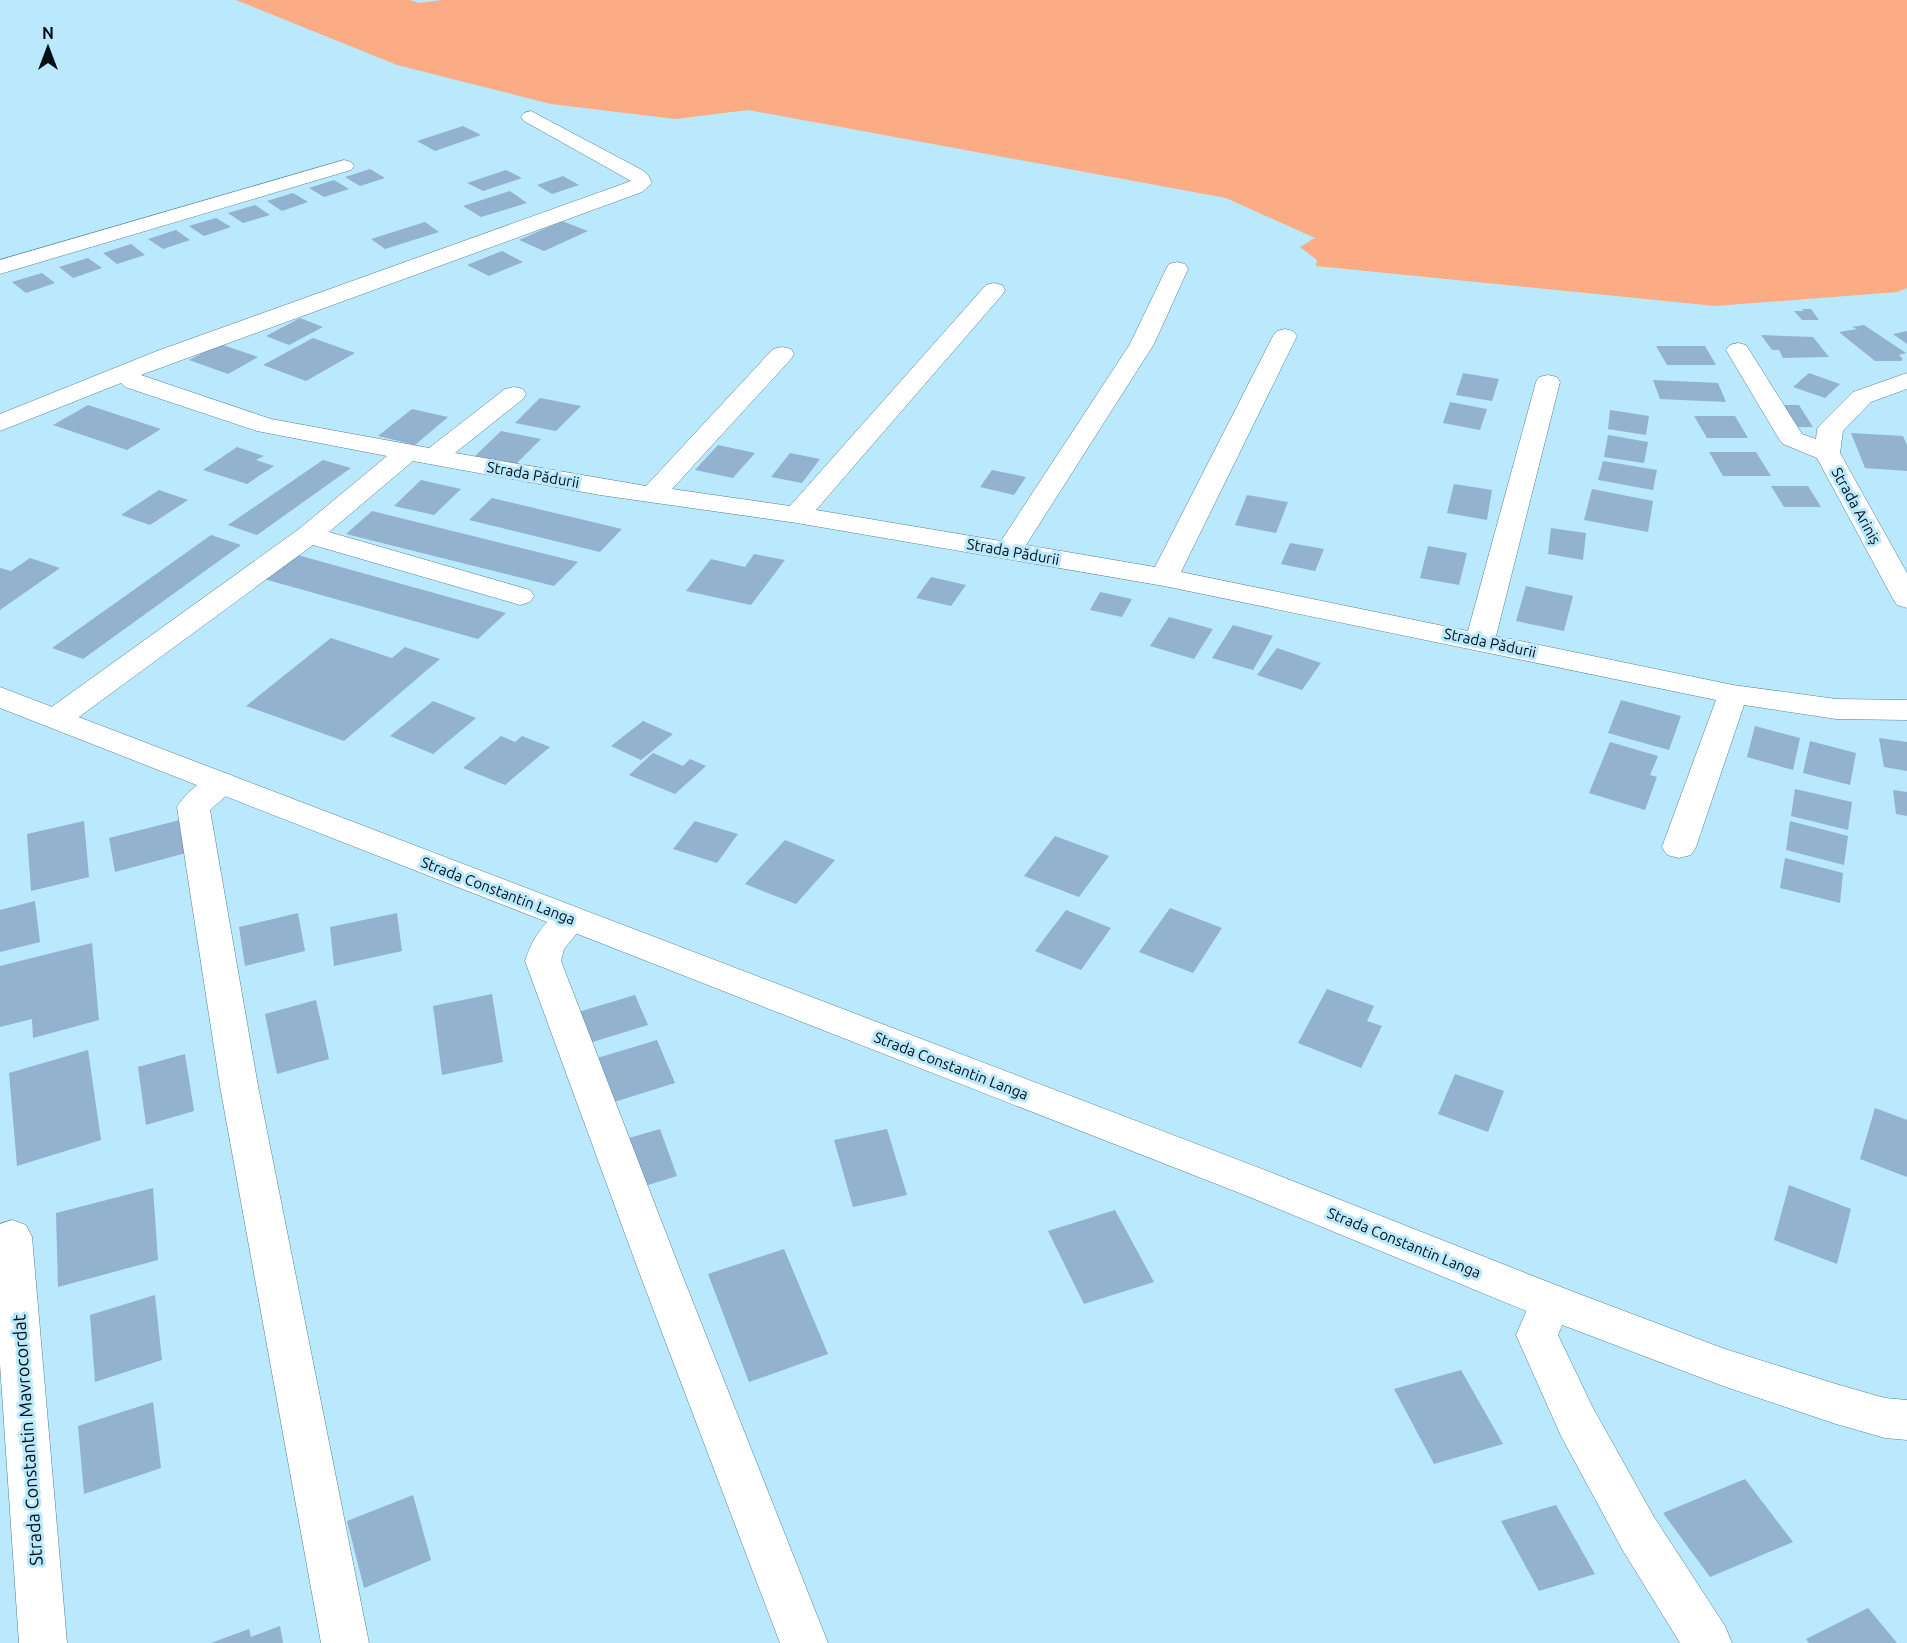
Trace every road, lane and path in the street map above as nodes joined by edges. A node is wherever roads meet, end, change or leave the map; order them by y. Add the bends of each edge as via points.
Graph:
1 (531, 117) dead end
2 (344, 166) dead end
3 (0, 267) edge
4 (1177, 269) dead end
5 (994, 290) dead end
6 (1285, 336) dead end
7 (1738, 350) dead end
8 (782, 354) dead end
9 (124, 374) junction
10 (1907, 380) edge
11 (1548, 381) dead end
12 (514, 394) dead end
13 (0, 423) edge
14 (1827, 453) junction
15 (421, 454) junction
16 (652, 495) junction
17 (797, 515) junction
18 (309, 535) junction
19 (1008, 551) junction
20 (1164, 577) junction
21 (520, 596) dead end
22 (1907, 599) edge
23 (1480, 641) junction
24 (1733, 694) junction
25 (0, 697) edge
26 (1907, 710) edge
27 (57, 718) junction
28 (222, 783) junction
29 (1678, 847) dead end
30 (572, 920) junction
31 (12, 1237) dead end
32 (1551, 1302) junction
33 (1907, 1420) edge
34 (43, 1643) edge
35 (345, 1643) edge
36 (804, 1643) edge
37 (1708, 1643) edge

1 - 9 street via 635,174 642,183 635,189
2 - 3 street
4 - 19 street via 1142,344
5 - 17 street
6 - 20 street
7 - 14 street via 1792,439
8 - 16 street
9 - 13 street
9 - 15 street, Strada Pădurii via 134,382 266,426
10 - 14 street, Strada Ariniș via 1862,397 1830,429
11 - 23 street
12 - 15 street
14 - 22 street, Strada Ariniș
15 - 16 street, Strada Pădurii
15 - 18 street
16 - 17 street, Strada Pădurii
17 - 19 street, Strada Pădurii
18 - 21 street
18 - 27 street
19 - 20 street, Strada Pădurii
20 - 23 street, Strada Pădurii
23 - 24 street, Strada Pădurii
24 - 26 street, Strada Pădurii via 1836,709
24 - 29 street
25 - 27 street, Strada Constantin Langa
27 - 28 street, Strada Constantin Langa
28 - 30 street, Strada Constantin Langa
28 - 35 street via 193,807 241,1097
30 - 32 street, Strada Constantin Langa via 1250,1181
30 - 36 street via 548,944 543,961
31 - 34 street, Strada Constantin Mavrocordat
32 - 33 street, Strada Constantin Langa via 1734,1371 1846,1407
32 - 37 street via 1537,1335 1638,1533

